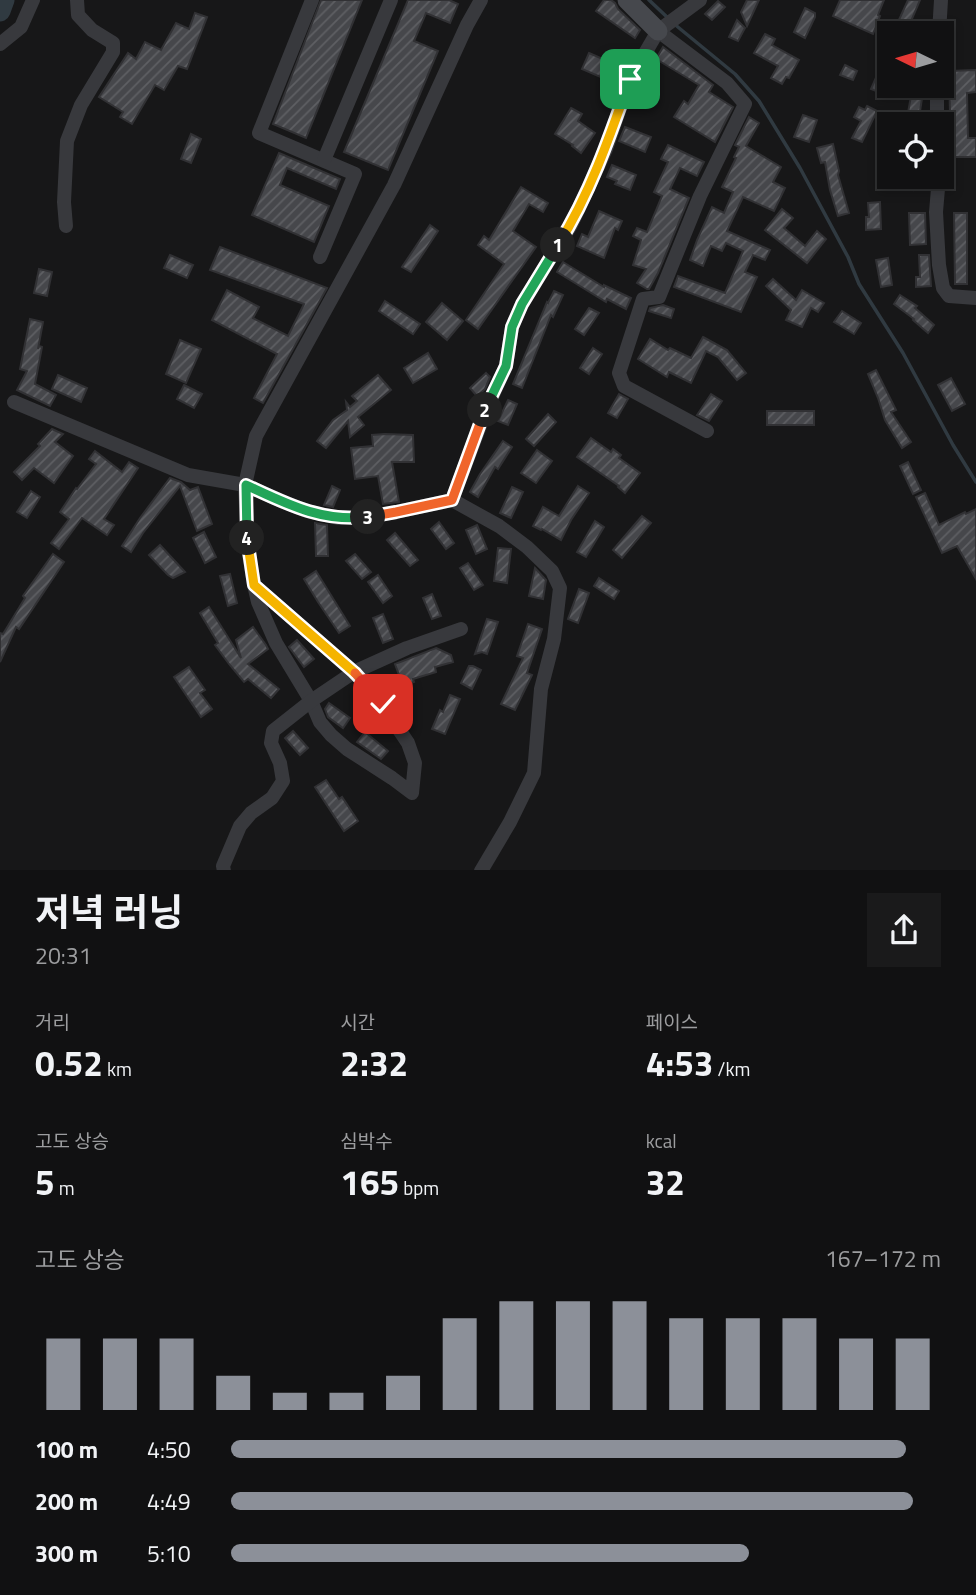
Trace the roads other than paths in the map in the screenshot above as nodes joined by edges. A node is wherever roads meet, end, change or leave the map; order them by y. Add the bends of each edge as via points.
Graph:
1 (33, 0) edge
2 (77, 0) edge
3 (312, 0) edge
4 (391, 0) edge
5 (481, 0) edge
6 (627, 0) edge
7 (700, 0) edge
8 (941, 0) edge
9 (940, 21) edge
10 (658, 31) junction
11 (0, 44) edge
12 (324, 160) junction
13 (938, 189) edge
14 (66, 226) dead end
15 (320, 257) dead end
16 (976, 298) edge
17 (13, 402) dead end
18 (707, 431) dead end
19 (246, 485) junction
20 (452, 500) junction
21 (254, 585) junction
22 (461, 629) dead end
23 (354, 672) junction
24 (312, 701) junction
25 (224, 870) edge
26 (481, 870) edge

1 - 11 street via 21,27
2 - 14 street via 78,15 113,43 113,52 81,106 67,141
3 - 12 street via 259,133
4 - 12 street
5 - 19 street via 394,185 256,436
6 - 10 street
7 - 10 street
8 - 9 street
10 - 18 street via 727,83 745,104 700,196 659,297 643,299 619,373 624,386
10 - 20 street via 630,79 606,149 571,225 522,304 512,327 506,366
12 - 15 street via 355,174
13 - 16 street via 943,288 949,296
17 - 19 street via 188,475
19 - 20 street via 307,511 338,518
19 - 21 street
20 - 26 street via 527,547 552,571 560,588 554,639 541,689 534,773
21 - 23 street
21 - 24 street via 275,643
22 - 23 street
23 - 24 street
23 - 24 street via 408,743 415,763 412,793 331,736
24 - 25 street via 273,731 271,743 281,763 282,781 272,798 240,826

